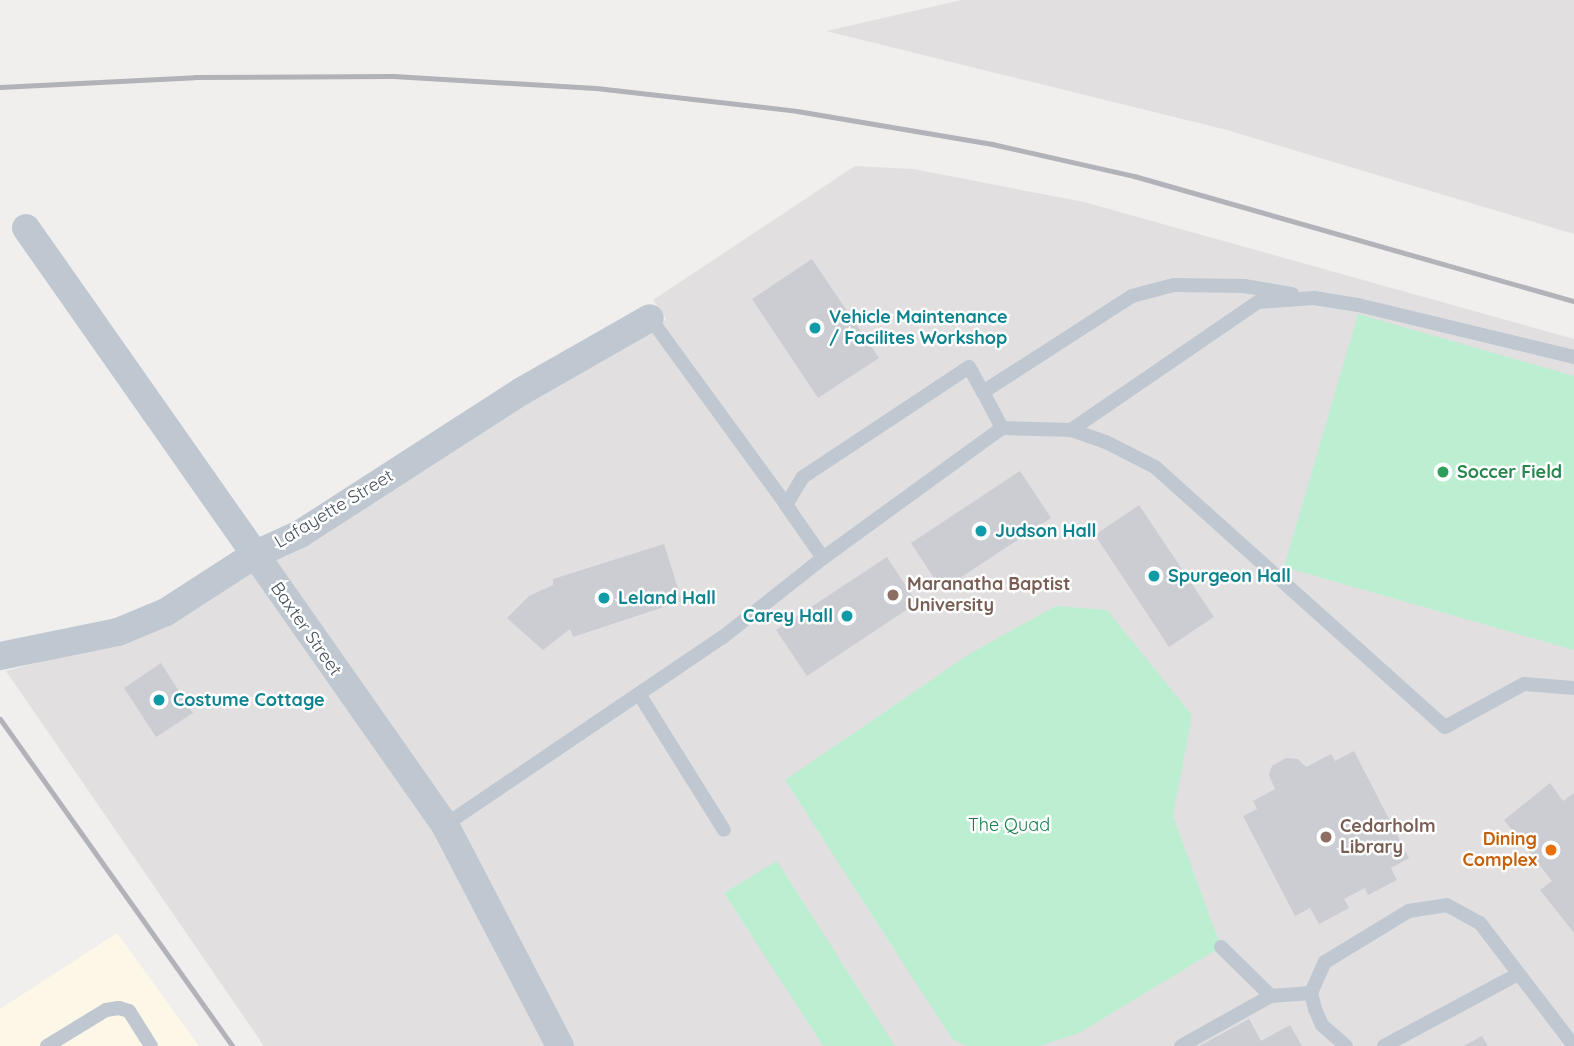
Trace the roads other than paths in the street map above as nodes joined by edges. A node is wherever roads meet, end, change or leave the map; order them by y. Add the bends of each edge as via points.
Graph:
1 (26, 228) dead end
2 (1314, 298) junction
3 (650, 318) joint
4 (1574, 357) edge
5 (983, 392) junction
6 (1002, 428) junction
7 (1071, 430) junction
8 (786, 505) junction
9 (254, 555) junction
10 (823, 558) junction
11 (0, 656) edge
12 (1574, 688) edge
13 (639, 694) junction
14 (445, 825) junction
15 (724, 830) dead end
16 (1221, 947) dead end
17 (1518, 974) junction
18 (1311, 993) junction
19 (1270, 996) junction
20 (47, 1046) edge
21 (151, 1046) edge
22 (560, 1046) edge
23 (1181, 1046) edge
24 (1346, 1046) edge
25 (1384, 1046) edge
26 (1574, 1046) edge

1 - 9 street, Baxter Street
2 - 4 lane
2 - 5 lane via 1244,286 1174,285 1132,296
2 - 7 lane via 1258,302
3 - 8 lane
3 - 9 street, Lafayette Street via 522,391 300,534
5 - 6 lane
5 - 8 lane via 969,367 803,477
6 - 7 lane
6 - 10 lane
7 - 12 lane via 1107,442 1155,467 1445,727 1524,684
8 - 10 lane
9 - 11 street, Lafayette Street via 135,627
9 - 14 street, Baxter Street
10 - 13 lane via 723,637
13 - 14 lane
13 - 15 lane
14 - 22 street, Baxter Street
16 - 19 lane
17 - 18 lane via 1480,923 1447,905 1429,905 1409,911 1336,952 1316,977
17 - 25 lane
17 - 26 lane
18 - 19 lane
18 - 24 lane via 1322,1025
19 - 23 lane
20 - 21 lane via 106,1010 118,1008 130,1011

